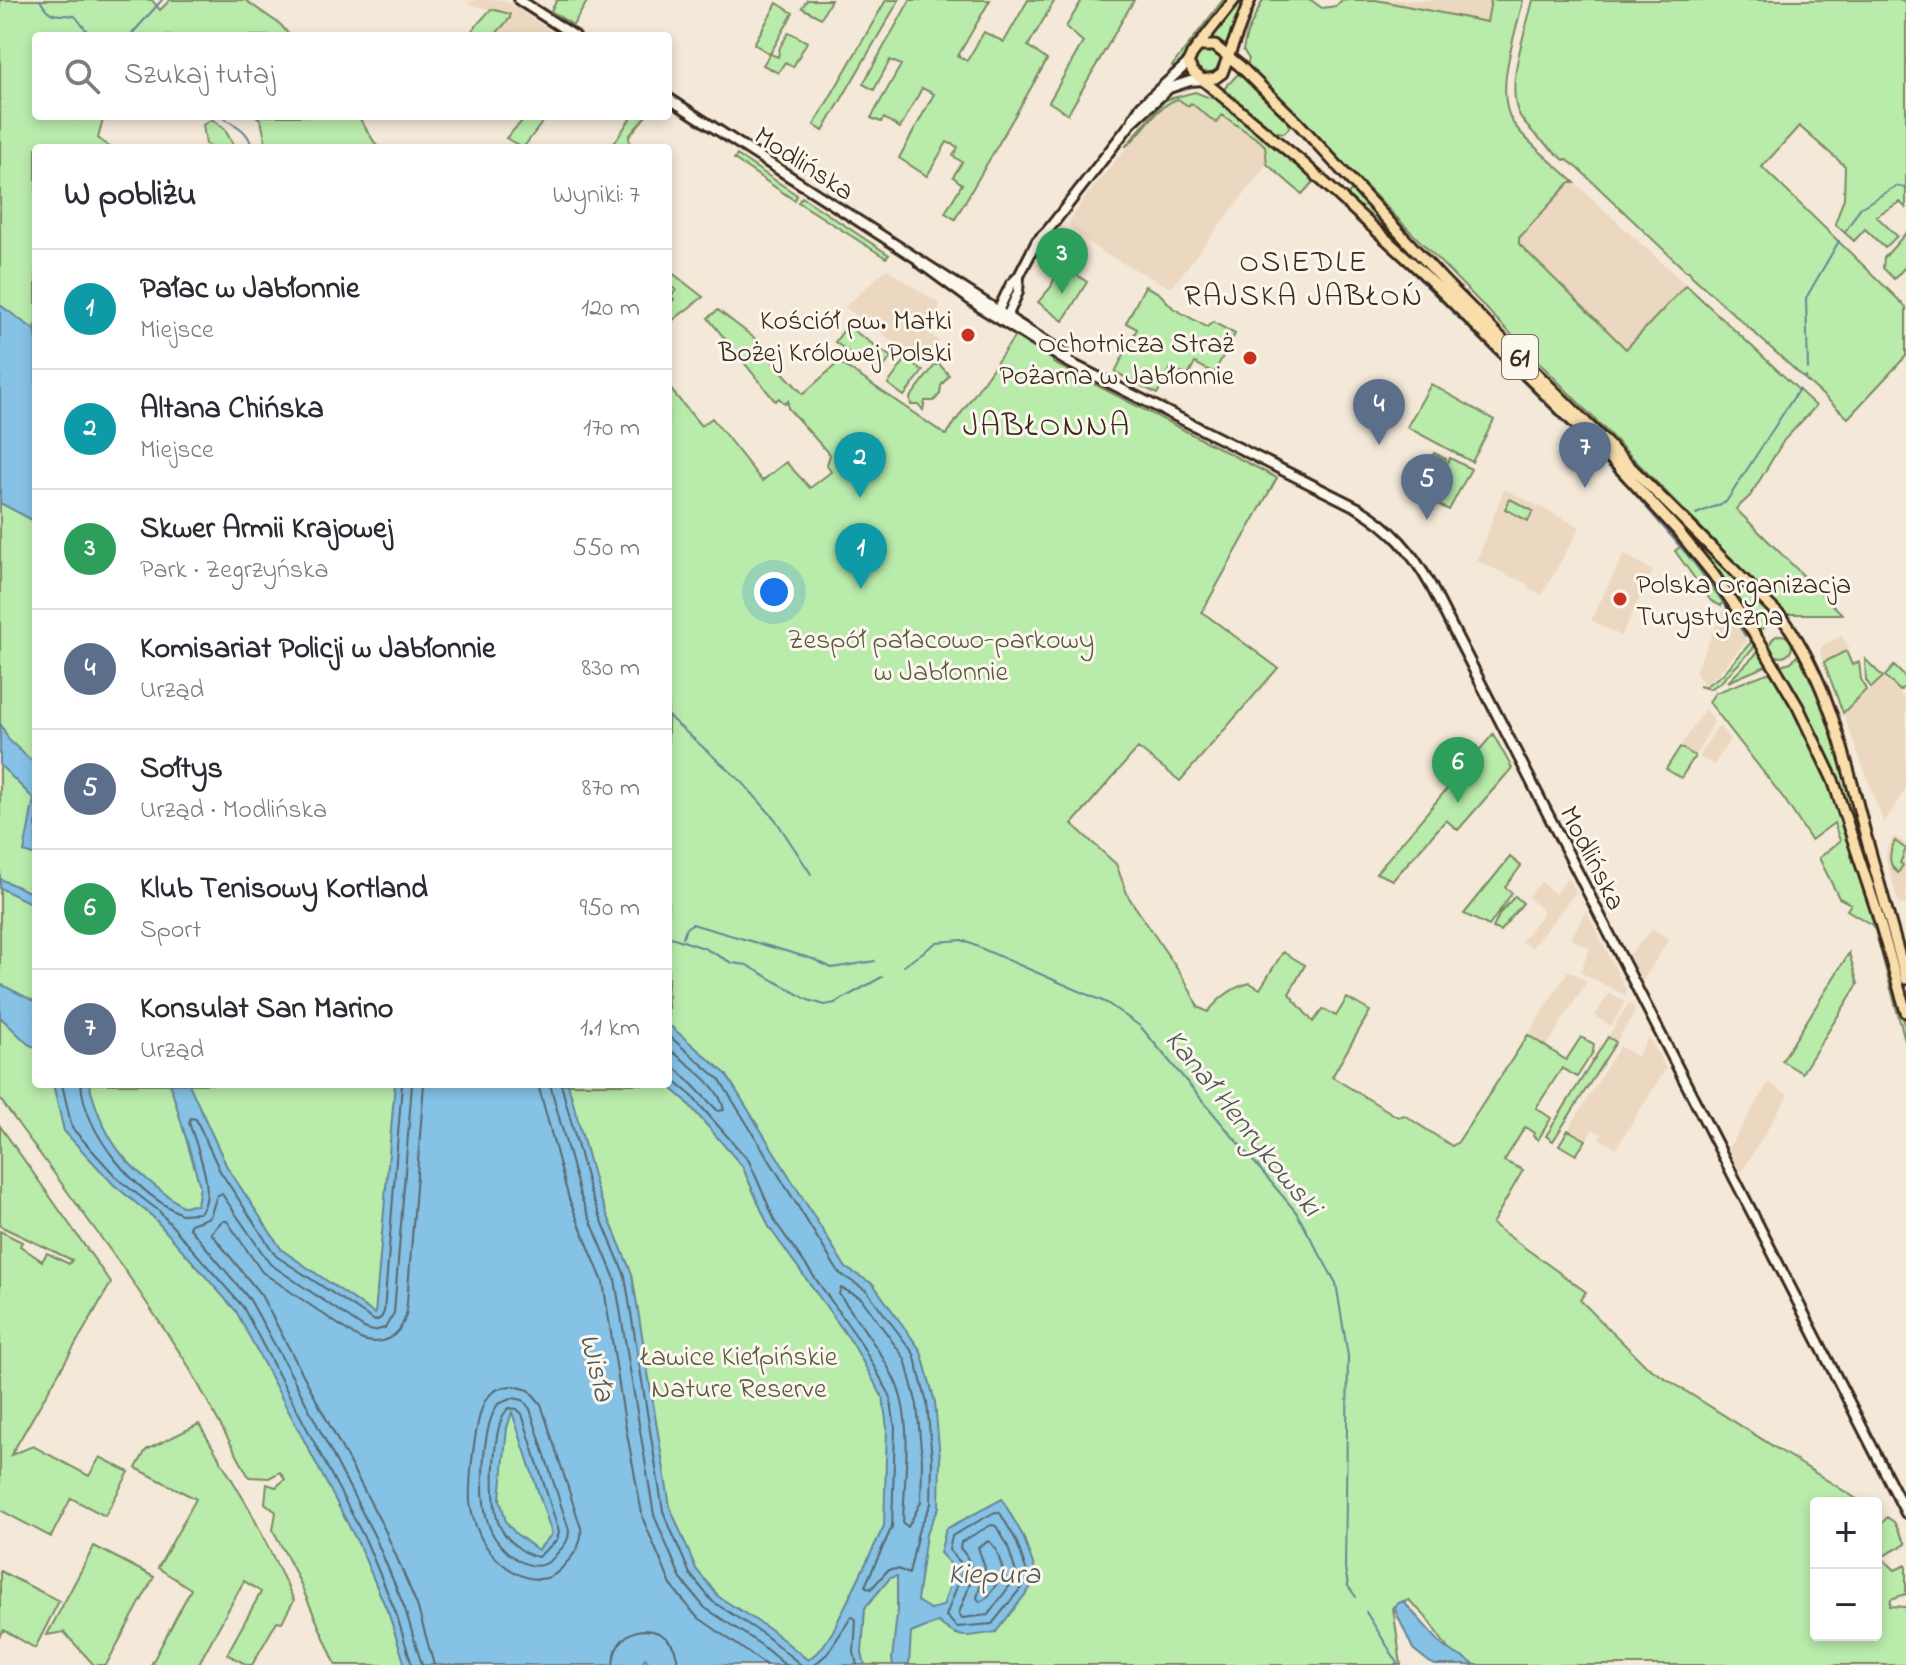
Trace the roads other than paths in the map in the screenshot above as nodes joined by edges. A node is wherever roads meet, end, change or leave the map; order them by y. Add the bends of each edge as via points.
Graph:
1 (519, 0) edge
2 (1234, 0) edge
3 (1250, 0) edge
4 (569, 32) edge
5 (1198, 46) junction
6 (1229, 57) junction
7 (1188, 63) junction
8 (1203, 80) junction
9 (672, 101) edge
10 (1132, 122) junction
11 (1019, 276) junction
12 (1000, 315) junction
13 (1906, 979) edge
14 (1906, 1012) edge
15 (1906, 1512) edge

1 - 4 main road
2 - 5 main road
3 - 6 main road
5 - 6 main road via 1212,45
5 - 7 main road
6 - 8 main road via 1219,76
6 - 13 main road, 61 via 1455,292 1784,620 1827,702 1843,748
7 - 8 main road, 61
7 - 10 main road via 1141,106
8 - 10 main road via 1166,90
8 - 14 main road, 61 via 1424,274 1695,550 1761,644 1833,780
9 - 12 main road, Modlińska
10 - 11 main road via 1041,235
11 - 12 main road
11 - 12 main road via 1018,292
12 - 15 main road, Modlińska via 1091,373 1357,507 1387,526 1420,566

